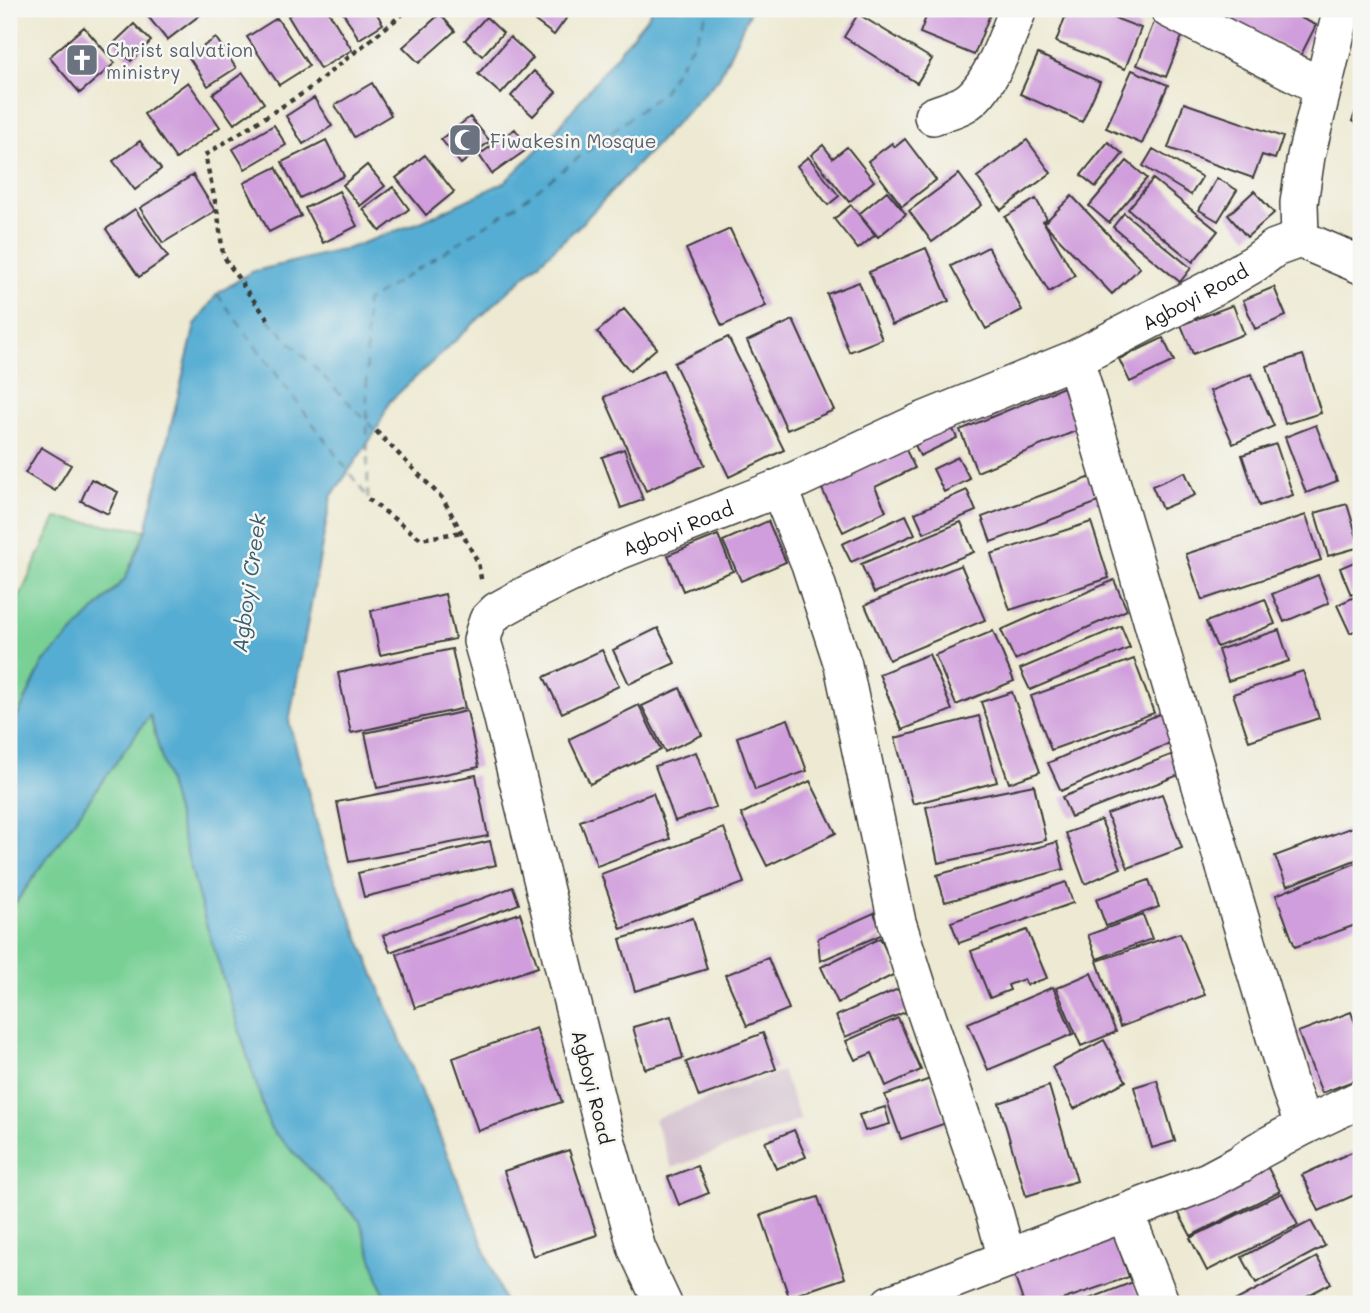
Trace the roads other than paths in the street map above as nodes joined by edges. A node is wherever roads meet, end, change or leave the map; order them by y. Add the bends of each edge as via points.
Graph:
1 (1018, 9) edge
2 (1169, 9) edge
3 (1342, 9) edge
4 (1322, 87) junction
5 (933, 116) dead end
6 (1300, 239) junction
7 (1361, 265) edge
8 (1075, 359) junction
9 (779, 488) junction
10 (1361, 1099) edge
11 (1304, 1126) junction
12 (1125, 1213) junction
13 (1007, 1259) junction
14 (663, 1304) edge
15 (890, 1304) edge
16 (1161, 1304) edge

1 - 5 street via 985,83 966,103
2 - 4 street
3 - 4 street
4 - 6 street via 1298,203
6 - 7 street
6 - 8 street, Agboyi Road via 1275,248 1213,287
8 - 9 street, Agboyi Road via 918,423
8 - 11 street
9 - 13 street via 843,664 897,922
9 - 14 street, Agboyi Road via 613,553 526,595 488,620 482,641 604,1132 637,1249
10 - 11 street
11 - 12 street via 1209,1181
12 - 13 street
12 - 16 street
13 - 15 street

